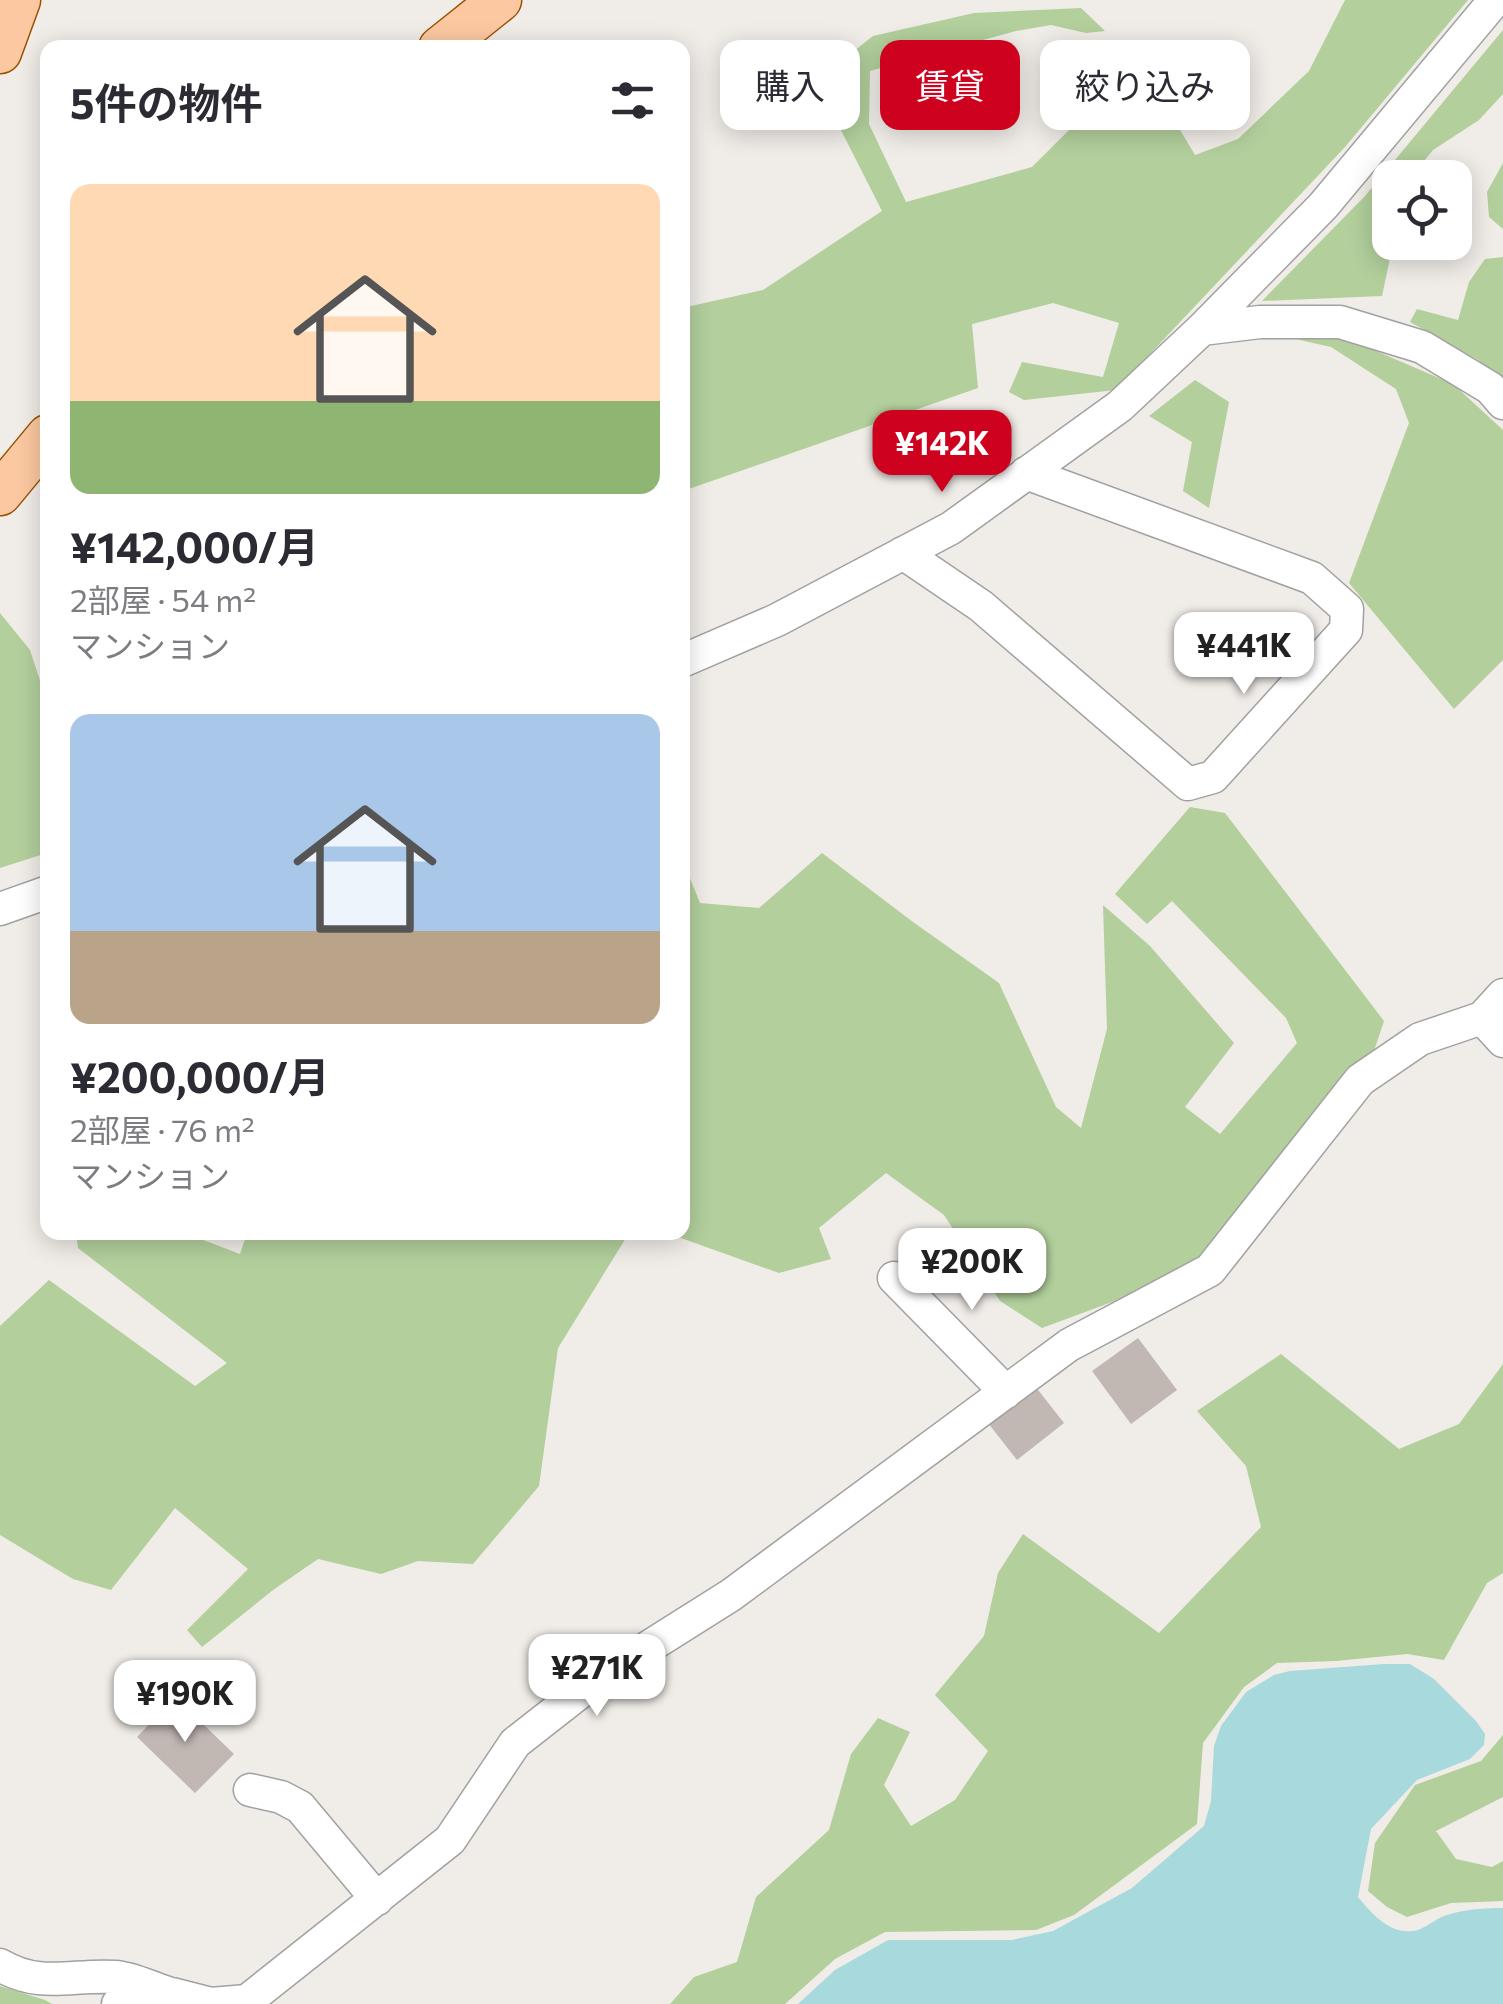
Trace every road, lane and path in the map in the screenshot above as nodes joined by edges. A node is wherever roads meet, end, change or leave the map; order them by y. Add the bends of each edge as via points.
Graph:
1 (19, 0) edge
2 (500, 0) edge
3 (1494, 0) edge
4 (450, 40) edge
5 (0, 52) edge
6 (1202, 328) junction
7 (1503, 403) edge
8 (40, 446) edge
9 (1026, 474) junction
10 (0, 494) edge
11 (903, 553) junction
12 (690, 658) edge
13 (40, 895) edge
14 (0, 909) edge
15 (1496, 1018) edge
16 (894, 1278) dead end
17 (1006, 1392) junction
18 (250, 1790) dead end
19 (378, 1899) junction
20 (0, 1965) edge
21 (172, 1994) junction
22 (118, 2004) edge

1 - 5 main road
2 - 4 main road
3 - 6 street via 1322,206
6 - 7 street via 1340,322 1422,347
6 - 9 street via 1120,406
8 - 10 main road
9 - 11 street
9 - 11 street via 1312,578 1347,610 1346,630 1214,778 1188,784 981,606
11 - 12 street
13 - 14 street
15 - 17 street via 1420,1039 1360,1080 1210,1270 1069,1345
16 - 17 street
17 - 19 street via 731,1596 593,1682 516,1743 450,1840
18 - 19 street via 300,1808
19 - 21 street via 246,2001 211,2004
20 - 21 street via 18,1975 60,1980 117,1977
21 - 22 street

